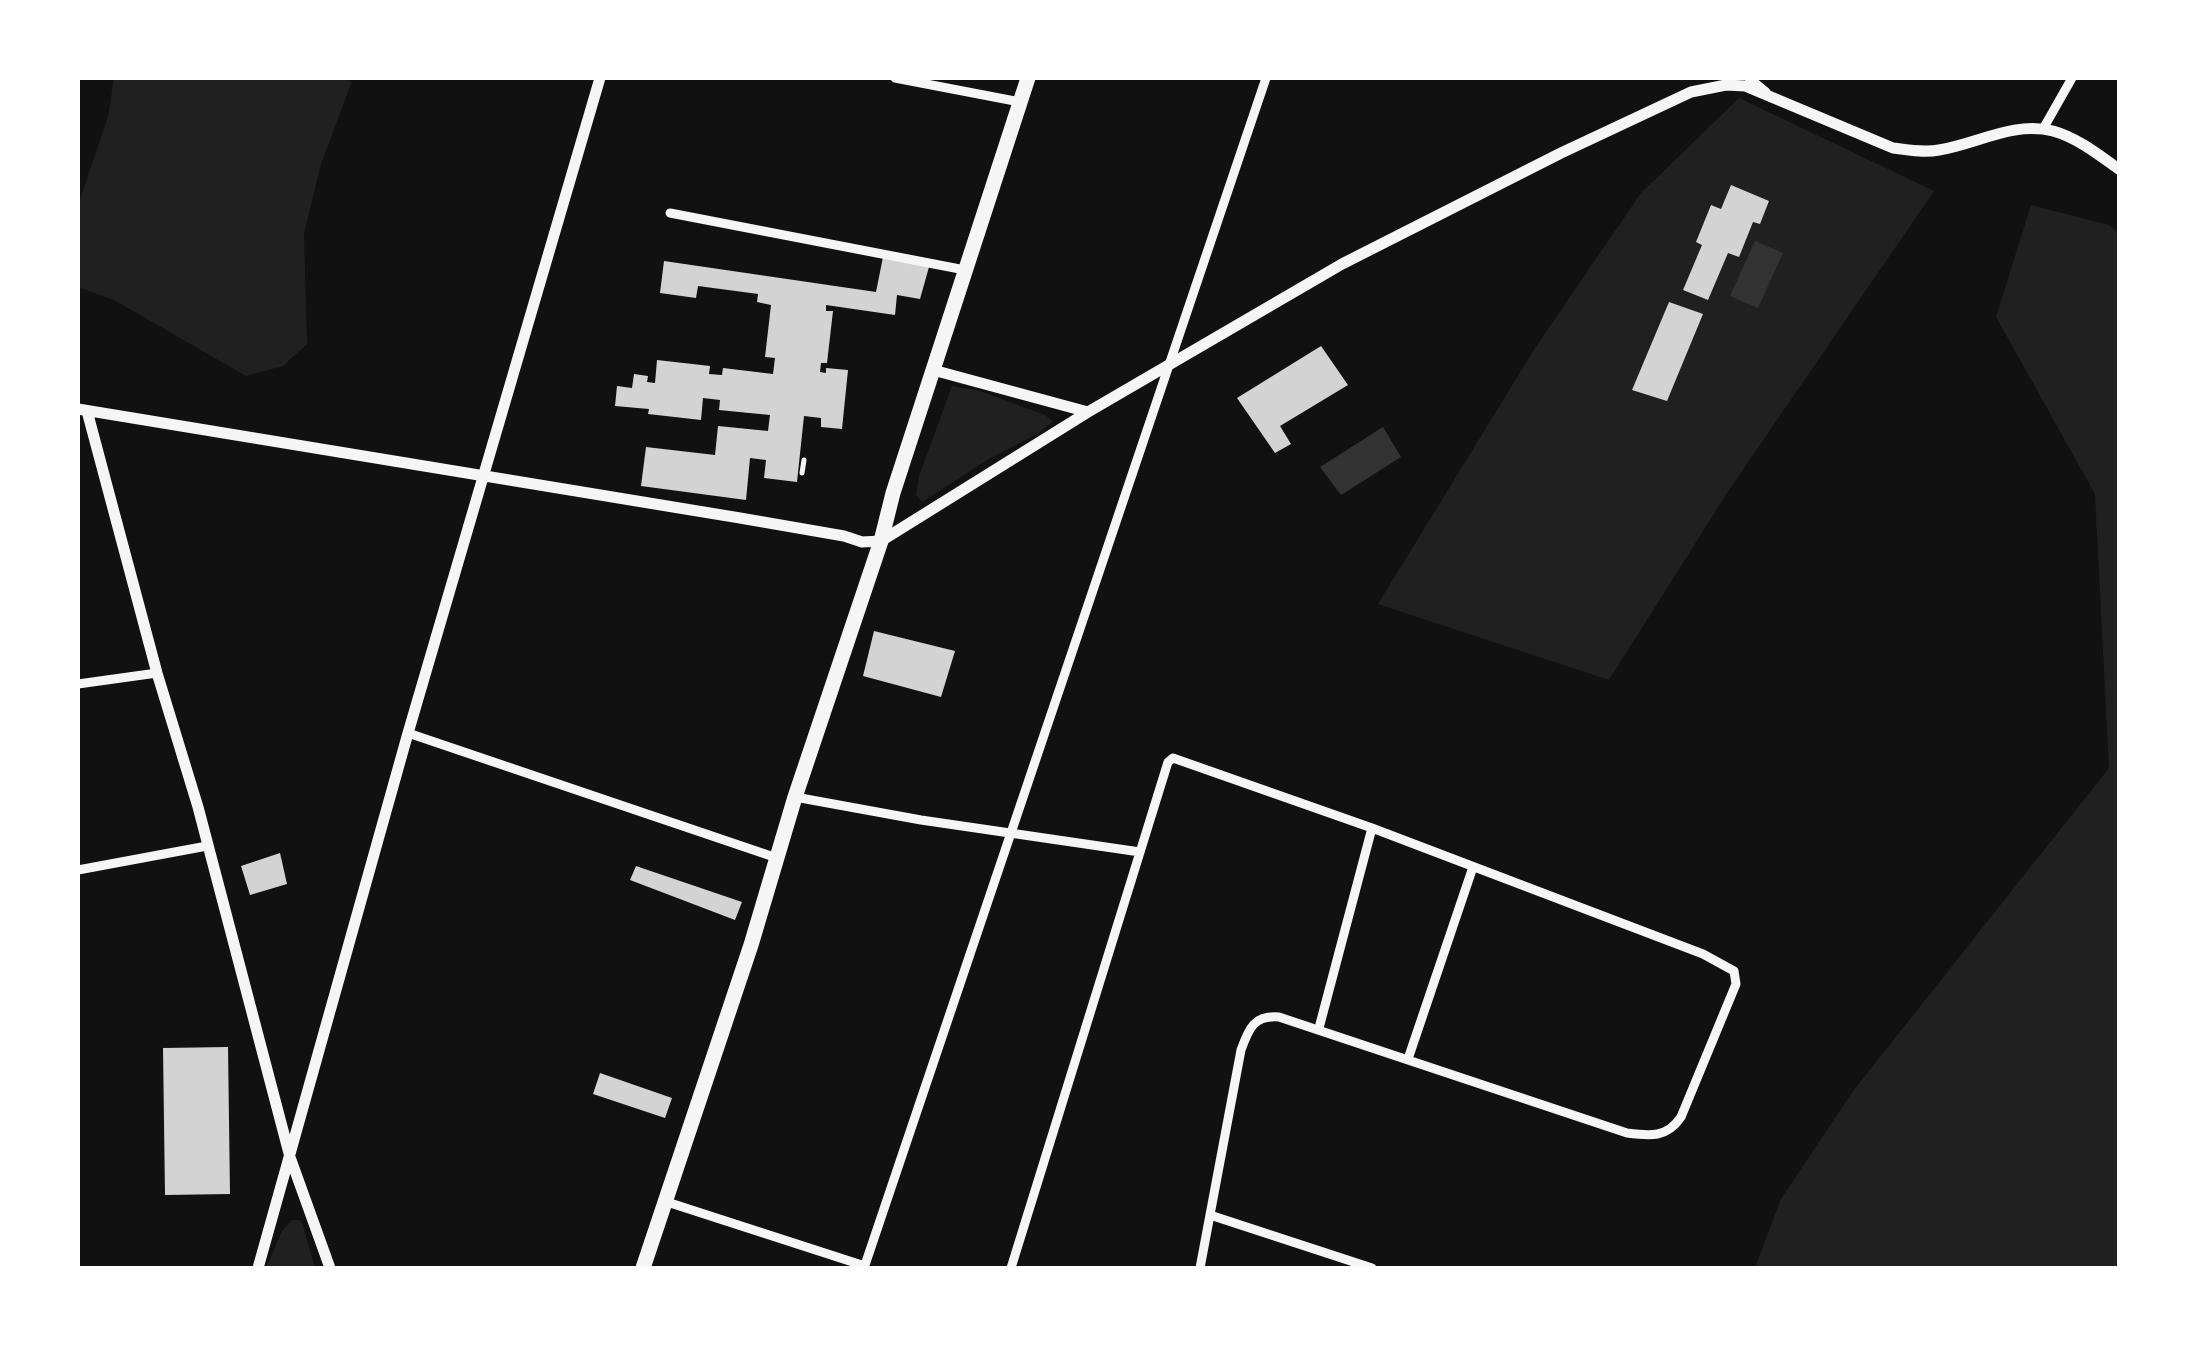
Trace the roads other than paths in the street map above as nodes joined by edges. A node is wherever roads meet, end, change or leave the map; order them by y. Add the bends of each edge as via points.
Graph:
1 (600, 78) edge
2 (895, 78) edge
3 (1028, 78) edge
4 (1266, 78) edge
5 (1690, 78) edge
6 (1749, 78) edge
7 (2072, 78) edge
8 (1691, 92) junction
9 (1768, 94) junction
10 (1020, 102) junction
11 (2043, 129) junction
12 (2120, 170) edge
13 (670, 213) dead end
14 (965, 270) junction
15 (1166, 368) junction
16 (933, 370) junction
17 (82, 410) edge
18 (1088, 412) junction
19 (804, 460) dead end
20 (802, 474) dead end
21 (485, 477) junction
22 (881, 541) junction
23 (158, 673) junction
24 (78, 684) edge
25 (408, 733) junction
26 (795, 797) junction
27 (1372, 828) junction
28 (1010, 832) junction
29 (208, 846) junction
30 (1140, 852) junction
31 (777, 858) junction
32 (1474, 867) junction
33 (78, 870) edge
34 (1319, 1028) junction
35 (1408, 1059) junction
36 (290, 1157) junction
37 (664, 1200) junction
38 (1210, 1215) junction
39 (865, 1267) edge
40 (258, 1268) edge
41 (330, 1268) edge
42 (643, 1268) edge
43 (1011, 1268) edge
44 (1200, 1268) edge
45 (1371, 1268) edge

1 - 21 street
2 - 10 street
3 - 10 main road
4 - 15 street
5 - 8 street
6 - 9 street
7 - 11 street
8 - 9 street via 1726,84
8 - 15 street via 1342,264
9 - 11 street via 1914,151
10 - 14 main road
11 - 12 street via 2073,138
13 - 14 street
14 - 16 main road
15 - 18 street
15 - 28 street
16 - 18 street
16 - 22 main road
17 - 21 street
17 - 23 street
18 - 22 street
19 - 20 lane
21 - 22 street
21 - 25 street
22 - 26 main road
23 - 24 street
23 - 29 street
25 - 31 street
25 - 36 street
26 - 28 street
26 - 31 main road
27 - 30 street via 1180,760 1168,762
27 - 32 street
27 - 34 street
28 - 30 street
28 - 39 street
29 - 33 street
29 - 36 street
30 - 43 street
31 - 37 main road
32 - 35 street
32 - 35 street via 1703,954 1731,968 1736,984 1681,1116 1661,1134 1627,1132
34 - 35 street
34 - 38 street via 1279,1017 1257,1019 1247,1034
36 - 40 street
36 - 41 street
37 - 39 street
37 - 42 main road
38 - 44 street
38 - 45 street

